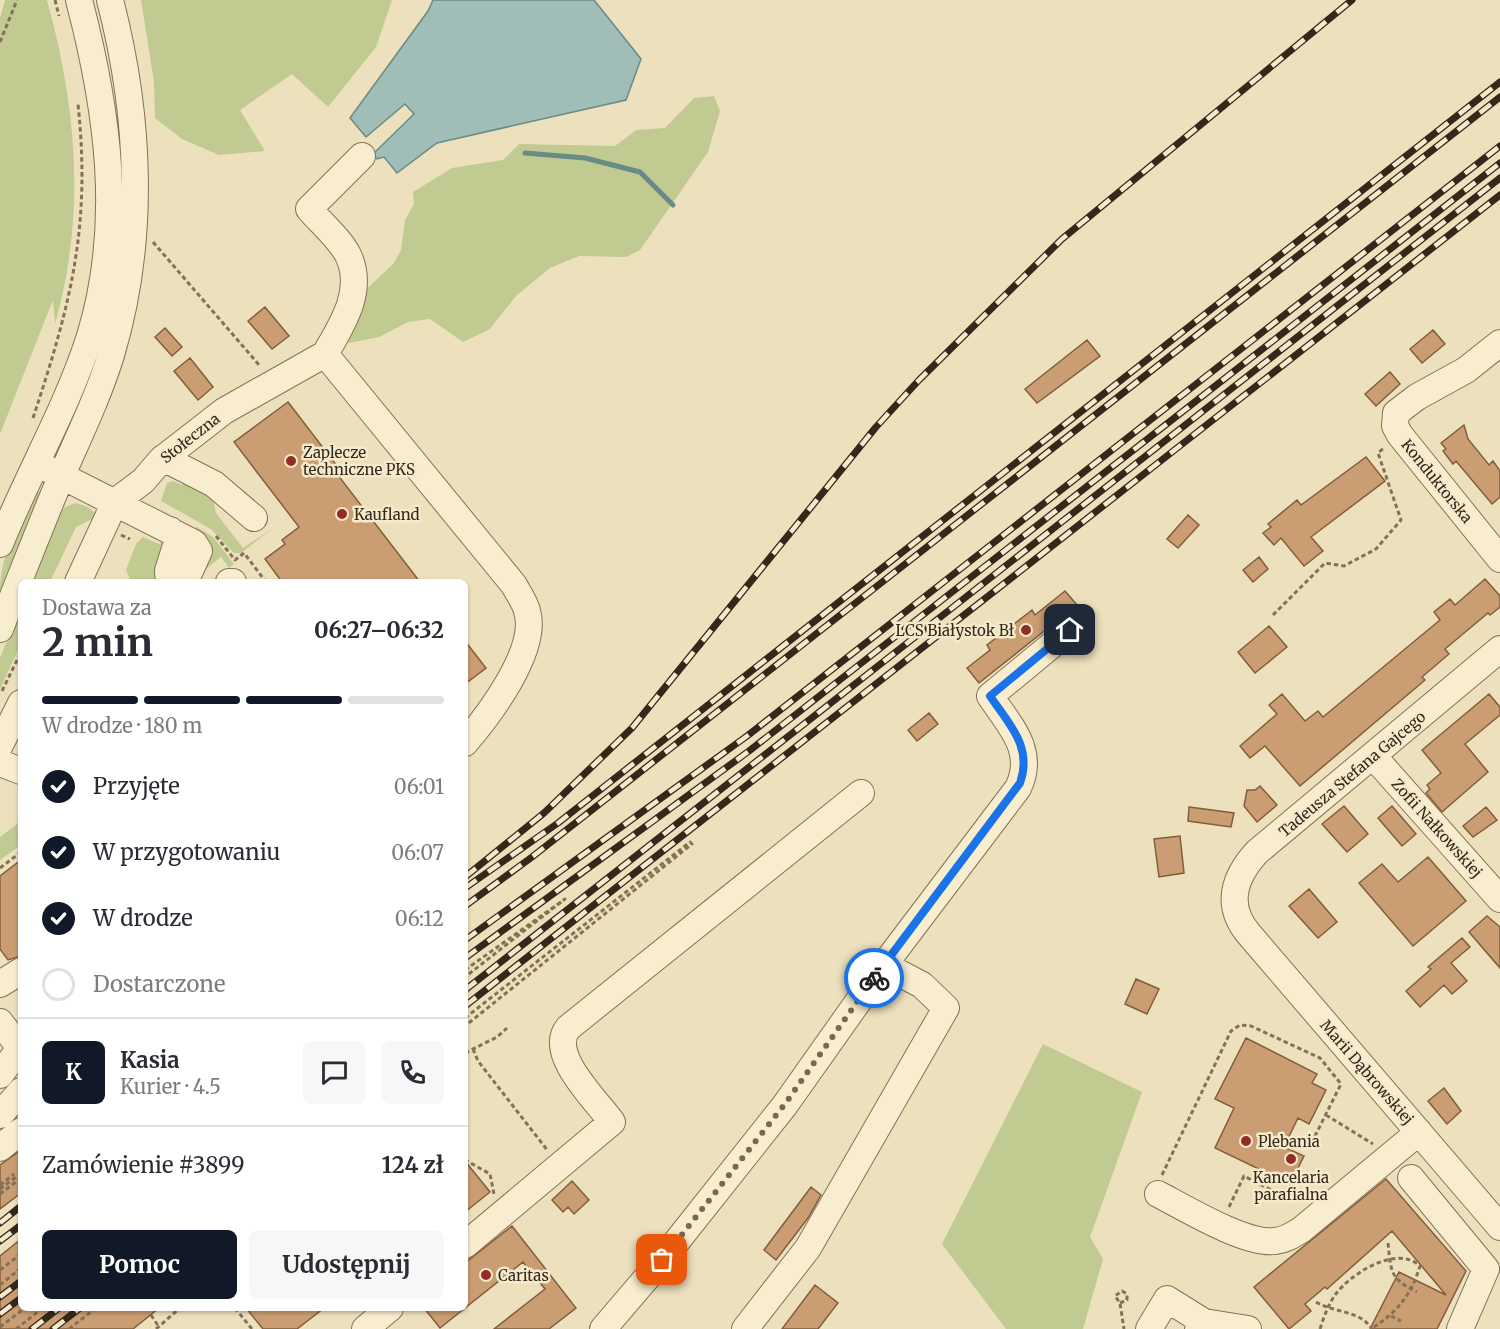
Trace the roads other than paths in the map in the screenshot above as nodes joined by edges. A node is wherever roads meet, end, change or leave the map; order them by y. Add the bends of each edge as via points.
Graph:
1 (80, 0) edge
2 (110, 0) edge
3 (117, 27) junction
4 (89, 32) junction
5 (362, 156) dead end
6 (1500, 344) edge
7 (325, 354) junction
8 (163, 458) junction
9 (35, 463) junction
10 (62, 476) junction
11 (115, 502) junction
12 (254, 518) dead end
13 (174, 534) junction
14 (0, 544) edge
15 (1500, 559) edge
16 (20, 579) edge
17 (79, 579) edge
18 (172, 579) edge
19 (186, 579) edge
20 (18, 585) edge
21 (0, 629) edge
22 (1070, 630) dead end
23 (1500, 649) edge
24 (18, 712) edge
25 (468, 739) edge
26 (6, 749) edge
27 (1374, 757) junction
28 (18, 767) edge
29 (861, 793) dead end
30 (1500, 899) edge
31 (1236, 915) joint
32 (884, 965) junction
33 (0, 1024) edge
34 (18, 1045) edge
35 (18, 1052) edge
36 (0, 1075) edge
37 (18, 1094) edge
38 (0, 1115) edge
39 (1419, 1132) junction
40 (18, 1133) edge
41 (0, 1148) edge
42 (1411, 1178) dead end
43 (1158, 1194) road end
44 (1500, 1227) edge
45 (468, 1243) edge
46 (386, 1311) edge
47 (1201, 1326) edge
48 (365, 1329) edge
49 (603, 1329) edge
50 (746, 1329) edge
51 (1149, 1329) edge
52 (1248, 1329) edge
53 (1460, 1329) edge

1 - 4 street
2 - 3 street
3 - 4 street via 107,38 100,39
3 - 10 street via 131,102 136,181 132,239 111,353
4 - 9 street via 105,123 110,203 106,262 81,360
5 - 7 street via 309,209 348,255 354,282 346,318
6 - 15 street, Konduktorska via 1396,413 1395,426
7 - 8 street, Stołeczna via 224,411
7 - 25 street via 514,585 528,611 528,634 521,663
8 - 11 street, Stołeczna via 143,482
8 - 12 street via 213,484
9 - 10 street
9 - 14 street
10 - 11 street
10 - 16 street
11 - 13 street
11 - 17 street
13 - 18 street via 184,556
13 - 19 street via 194,543 199,551
20 - 21 street
22 - 32 street via 990,696 1022,744 1025,760 1020,783
23 - 27 street, Tadeusza Stefana Gajcego
24 - 26 street
26 - 28 street
27 - 30 street, Zofii Nałkowskiej
27 - 31 street, Tadeusza Stefana Gajcego via 1248,862 1233,895
29 - 45 street via 568,1028 563,1039 565,1059 612,1122
31 - 39 street, Marii Dąbrowskiej
32 - 49 street via 785,1104
32 - 50 street via 922,985 946,1008 808,1248
33 - 34 street
35 - 36 street
37 - 38 street
39 - 43 street via 1289,1238 1249,1239
39 - 44 street, Marii Dąbrowskiej
40 - 41 street
42 - 53 street via 1486,1269
46 - 48 street
47 - 51 street via 1167,1299
47 - 52 street

